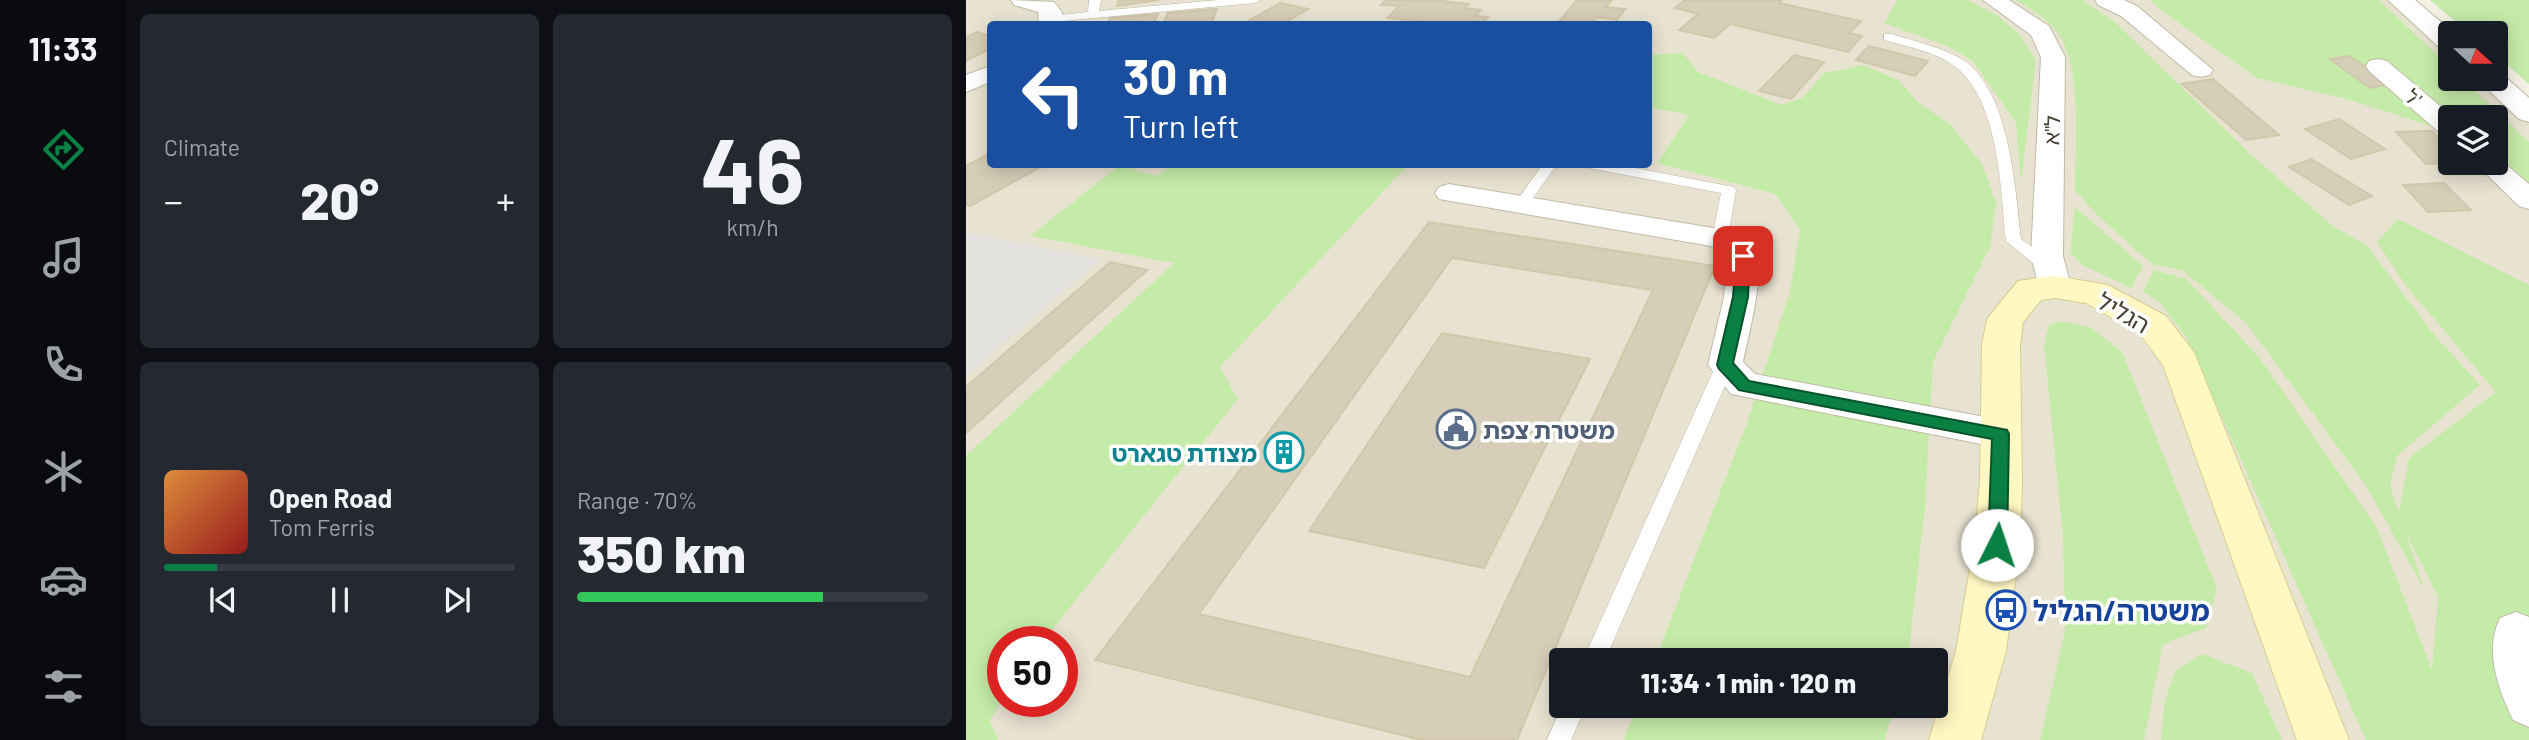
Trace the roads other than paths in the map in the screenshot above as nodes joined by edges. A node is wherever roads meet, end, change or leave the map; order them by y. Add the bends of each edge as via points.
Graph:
1 (1022, 0) edge
2 (1095, 0) edge
3 (1254, 0) edge
4 (1994, 0) edge
5 (2106, 0) edge
6 (2400, 0) edge
7 (1093, 15) junction
8 (1051, 21) edge
9 (1057, 21) edge
10 (2438, 33) edge
11 (1888, 37) dead end
12 (2378, 66) dead end
13 (2201, 70) dead end
14 (987, 74) edge
15 (966, 84) edge
16 (2504, 91) edge
17 (2529, 114) edge
18 (2438, 118) edge
19 (1547, 168) edge
20 (1611, 168) edge
21 (2503, 175) edge
22 (1448, 193) dead end
23 (2529, 200) edge
24 (1521, 205) junction
25 (1720, 239) junction
26 (2052, 277) junction
27 (1725, 365) junction
28 (2001, 434) junction
29 (2516, 632) dead end
30 (1599, 648) edge
31 (2529, 705) edge
32 (1568, 718) edge
33 (1559, 740) edge
34 (1955, 740) edge
35 (2323, 740) edge

1 - 8 street via 1046,7
2 - 7 lane
3 - 7 lane
4 - 26 street, ל"א via 2041,31 2053,57 2047,256
5 - 13 street via 2129,11
6 - 10 street
7 - 9 lane
11 - 26 lane via 1962,65 1984,90 1999,141 2014,241
12 - 18 street, ל'
14 - 15 street
16 - 17 street
19 - 24 lane
20 - 25 lane via 1729,190
21 - 23 street
22 - 24 street
24 - 25 street
25 - 27 street via 1743,256 1740,297
26 - 28 main road, הגליל via 2031,289 2005,318
26 - 35 main road, הגליל via 2095,293 2153,325 2181,361
27 - 28 street via 1744,386
27 - 30 lane
28 - 34 main road, הגליל via 1997,545 1981,651
29 - 31 street via 2518,681
32 - 33 lane

